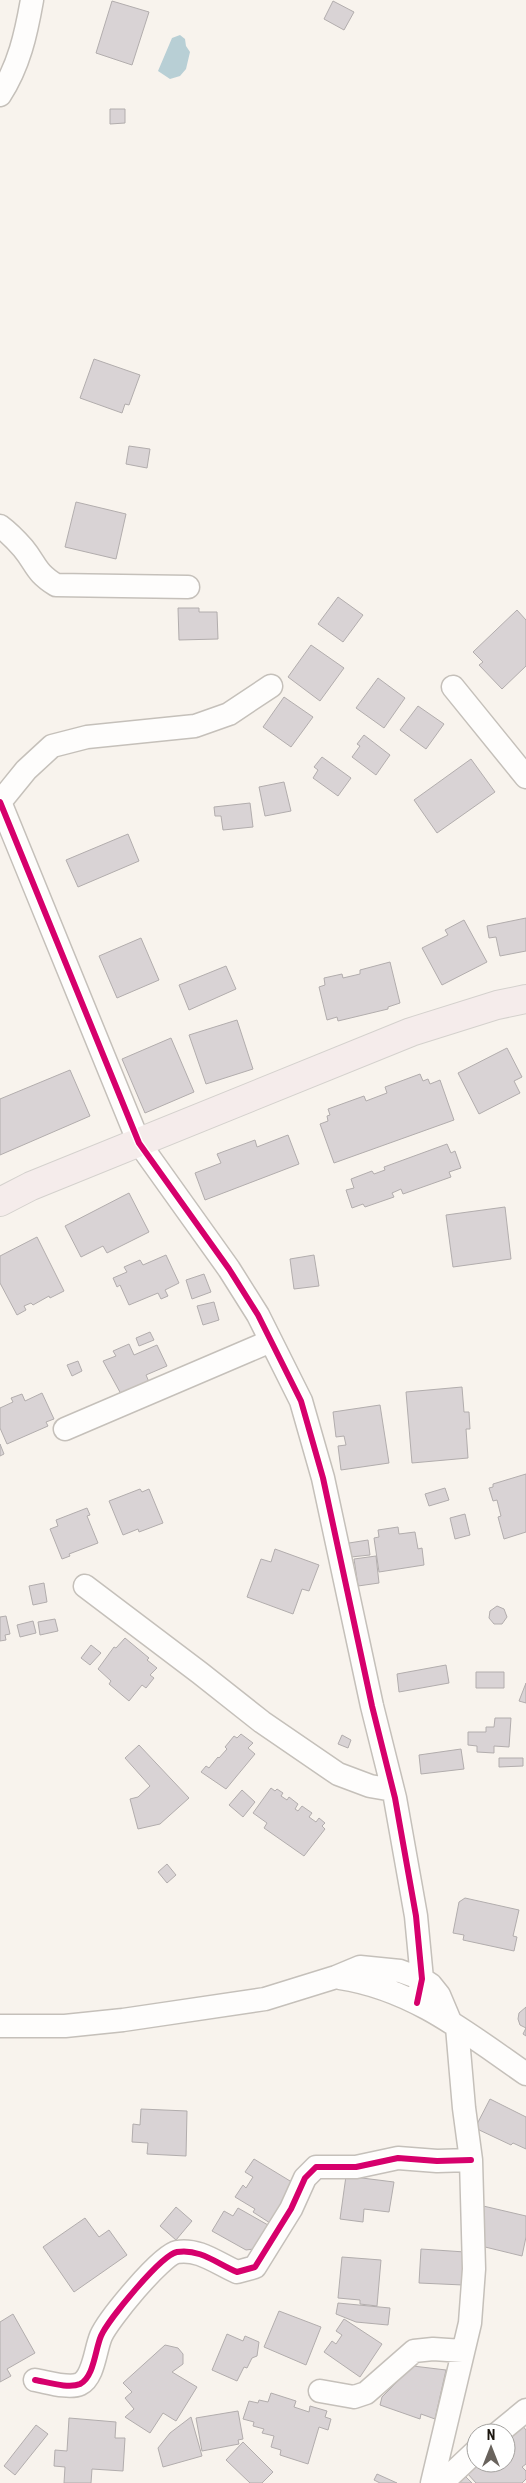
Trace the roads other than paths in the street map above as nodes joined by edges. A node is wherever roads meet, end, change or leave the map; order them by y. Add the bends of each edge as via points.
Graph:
1 (32, 0) edge
2 (0, 95) edge
3 (0, 526) edge
4 (188, 588) dead end
5 (271, 686) dead end
6 (453, 687) dead end
7 (526, 777) edge
8 (0, 802) edge
9 (526, 999) edge
10 (139, 1143) junction
11 (0, 1202) edge
12 (272, 1341) junction
13 (65, 1429) dead end
14 (85, 1586) dead end
15 (393, 1790) junction
16 (336, 1977) junction
17 (422, 1979) junction
18 (417, 2003) junction
19 (454, 2024) junction
20 (0, 2026) edge
21 (526, 2074) edge
22 (471, 2160) junction
23 (463, 2352) junction
24 (35, 2380) dead end
25 (320, 2391) dead end
26 (526, 2410) edge
27 (510, 2423) edge
28 (466, 2460) edge
29 (432, 2483) edge
30 (442, 2483) edge

1 - 2 street via 20,56
3 - 4 street via 23,548 43,577 56,585
5 - 8 street via 229,714 195,726 87,737 52,746 26,770
6 - 7 street
8 - 10 street
9 - 10 main road via 411,1032
10 - 11 main road
10 - 12 street via 229,1269
12 - 13 street
12 - 15 street via 301,1401 323,1478
14 - 15 street via 262,1722 338,1774 370,1786
15 - 17 street via 412,1888
16 - 17 street via 360,1967 400,1971
16 - 18 street via 375,1985
16 - 20 street via 265,1998 124,2020 65,2026
17 - 18 street
17 - 19 street via 439,1995
18 - 19 street
19 - 21 street
19 - 22 street
22 - 23 street via 474,2269 470,2323
22 - 24 street via 398,2158 356,2167 316,2167 306,2178 255,2267 237,2272 199,2253 177,2252 171,2255 160,2262 101,2335 91,2369 82,2383 75,2386
23 - 25 street via 433,2349 414,2352 366,2393 354,2398
23 - 29 street
26 - 27 street
28 - 30 street

